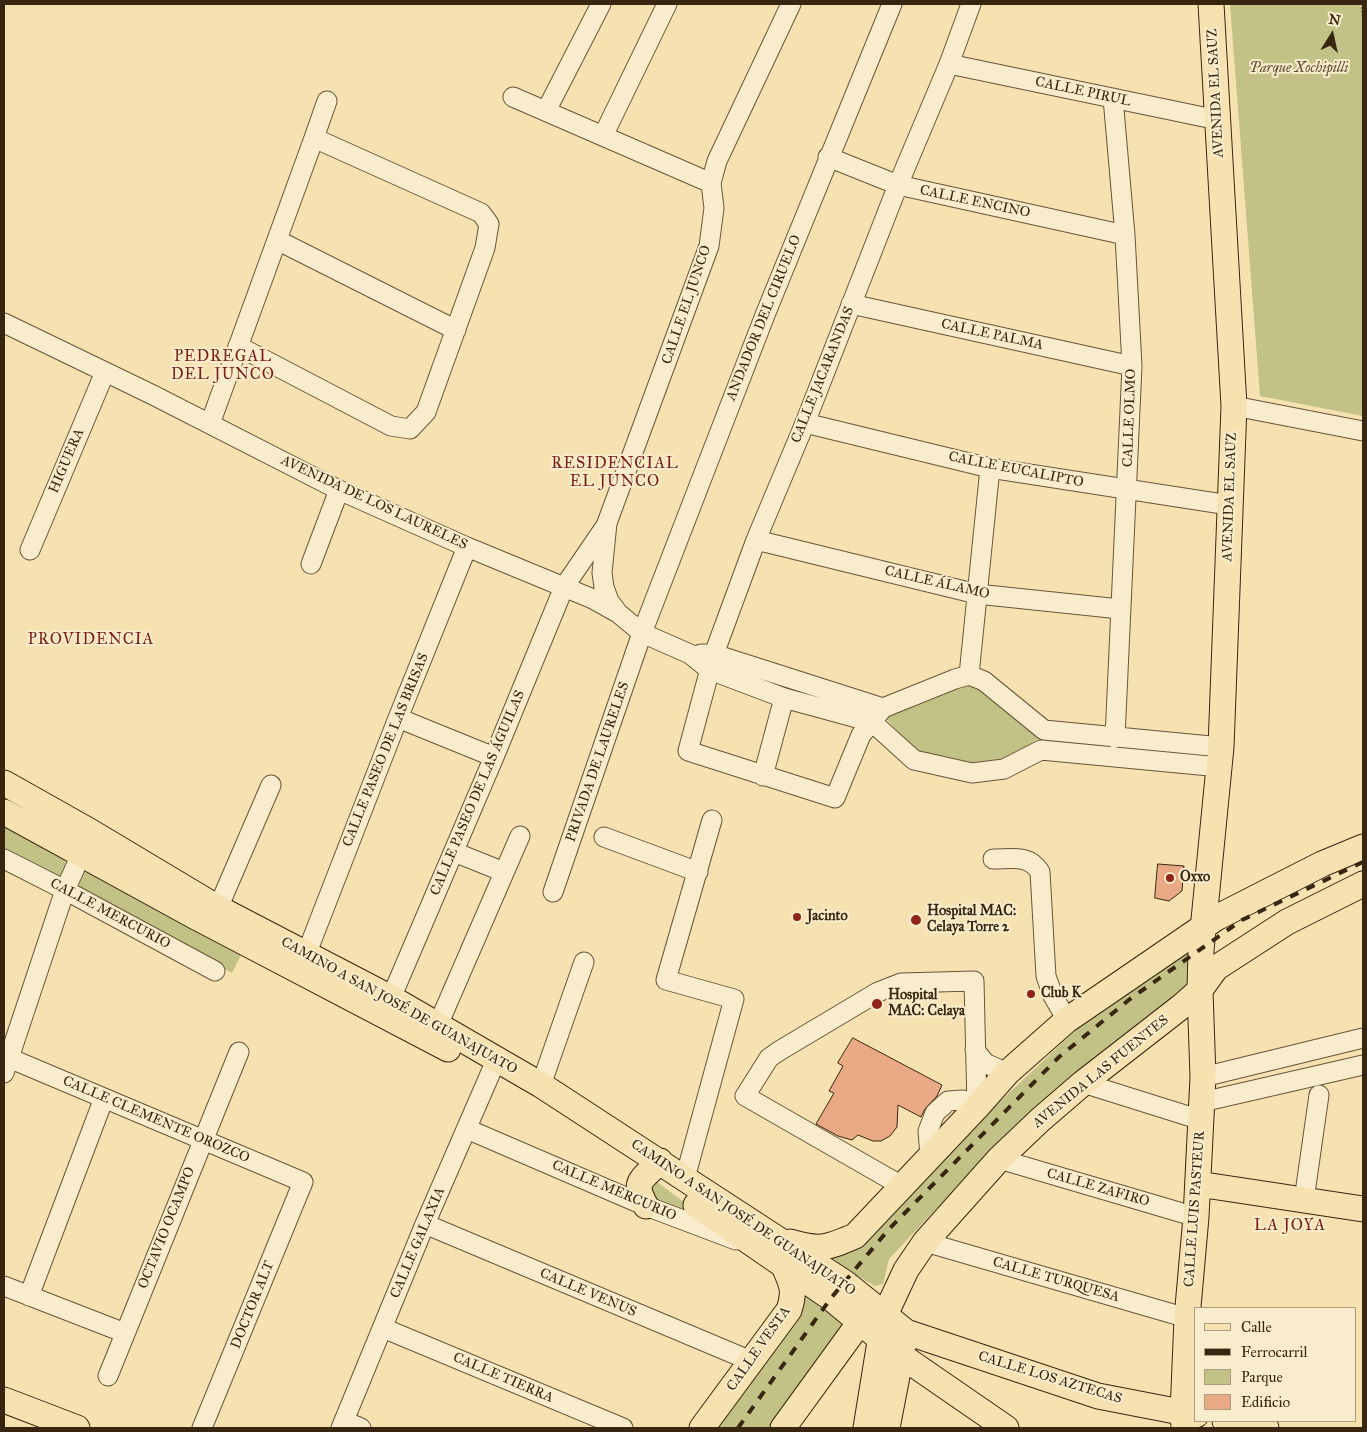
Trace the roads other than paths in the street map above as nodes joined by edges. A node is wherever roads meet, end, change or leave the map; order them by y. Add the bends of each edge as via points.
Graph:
1 (601, 4) edge
2 (667, 4) edge
3 (791, 4) edge
4 (892, 4) edge
5 (971, 4) edge
6 (1211, 4) edge
7 (949, 64) junction
8 (513, 97) dead end
9 (1113, 98) junction
10 (326, 101) dead end
11 (546, 111) junction
12 (1218, 120) junction
13 (603, 136) junction
14 (314, 138) junction
15 (828, 157) junction
16 (711, 183) junction
17 (898, 185) junction
18 (1125, 235) junction
19 (277, 240) junction
20 (851, 304) junction
21 (4, 323) edge
22 (456, 330) junction
23 (238, 346) junction
24 (1132, 366) junction
25 (105, 372) junction
26 (1234, 406) junction
27 (804, 423) junction
28 (210, 424) junction
29 (1363, 431) edge
30 (990, 468) junction
31 (339, 490) junction
32 (1126, 490) junction
33 (1229, 506) junction
34 (607, 523) junction
35 (756, 540) junction
36 (467, 547) junction
37 (30, 550) dead end
38 (311, 564) dead end
39 (564, 587) junction
40 (977, 594) junction
41 (1120, 609) junction
42 (618, 613) junction
43 (642, 633) junction
44 (712, 662) junction
45 (969, 675) junction
46 (784, 698) junction
47 (877, 715) junction
48 (398, 718) junction
49 (1115, 738) junction
50 (494, 757) junction
51 (1220, 757) junction
52 (763, 776) junction
53 (4, 783) edge
54 (271, 785) dead end
55 (4, 812) edge
56 (712, 820) dead end
57 (91, 832) junction
58 (520, 836) dead end
59 (604, 837) dead end
60 (1363, 847) edge
61 (454, 852) junction
62 (82, 855) junction
63 (4, 859) edge
64 (993, 860) dead end
65 (504, 872) junction
66 (698, 872) junction
67 (1363, 884) edge
68 (65, 890) junction
69 (553, 892) dead end
70 (207, 912) junction
71 (1203, 927) junction
72 (306, 954) junction
73 (584, 962) dead end
74 (215, 971) dead end
75 (1200, 990) junction
76 (391, 998) junction
77 (1067, 1020) junction
78 (438, 1025) junction
79 (1363, 1038) edge
80 (975, 1050) junction
81 (239, 1052) dead end
82 (6, 1065) edge
83 (1363, 1065) edge
84 (495, 1066) junction
85 (1007, 1073) junction
86 (1203, 1077) junction
87 (1083, 1083) junction
88 (541, 1084) junction
89 (1319, 1096) dead end
90 (104, 1098) junction
91 (977, 1107) junction
92 (1202, 1111) junction
93 (467, 1129) junction
94 (202, 1139) junction
95 (1000, 1159) junction
96 (655, 1167) junction
97 (686, 1178) junction
98 (303, 1182) joint
99 (1198, 1184) junction
100 (902, 1186) junction
101 (1304, 1200) junction
102 (646, 1206) junction
103 (1363, 1209) edge
104 (1196, 1217) junction
105 (425, 1224) junction
106 (925, 1242) junction
107 (770, 1244) junction
108 (782, 1264) junction
109 (906, 1270) junction
110 (4, 1286) edge
111 (29, 1296) junction
112 (1187, 1318) junction
113 (860, 1322) junction
114 (384, 1328) junction
115 (882, 1328) junction
116 (124, 1333) junction
117 (903, 1344) junction
118 (751, 1361) junction
119 (108, 1376) dead end
120 (4, 1400) edge
121 (1188, 1419) edge
122 (1231, 1422) edge
123 (997, 1425) edge
124 (349, 1426) edge
125 (77, 1428) edge
126 (202, 1428) edge
127 (623, 1428) edge
128 (702, 1428) edge
129 (783, 1428) edge
130 (866, 1428) edge
131 (888, 1428) edge
132 (1266, 1428) edge

1 - 11 street
2 - 13 street
3 - 16 street, CALLE EL JUNCO via 717,161
4 - 15 street, ANDADOR DEL CIRUELO
5 - 7 street, CALLE JACARANDAS
6 - 12 main road, AVENIDA EL SAUZ
7 - 9 street, CALLE PIRUL
7 - 17 street, CALLE JACARANDAS
8 - 11 street
9 - 12 street, CALLE PIRUL
9 - 18 street, CALLE OLMO
10 - 14 street
11 - 13 street
12 - 26 main road, AVENIDA EL SAUZ
13 - 16 street
14 - 19 street
14 - 22 street via 481,213 490,224 485,248
15 - 17 street, CALLE ENCINO
15 - 43 street, ANDADOR DEL CIRUELO
16 - 34 street, CALLE EL JUNCO via 714,208 708,246
17 - 18 street, CALLE ENCINO
17 - 20 street, CALLE JACARANDAS
18 - 24 street, CALLE OLMO
19 - 22 street
19 - 23 street
20 - 24 street, CALLE PALMA
20 - 27 street, CALLE JACARANDAS
21 - 25 street, AVENIDA DE LOS LAURELES
22 - 23 street via 426,412 410,429 391,426
23 - 28 street
24 - 32 street, CALLE OLMO
25 - 28 street, AVENIDA DE LOS LAURELES
25 - 37 street, HIGUERA
26 - 29 street
26 - 33 main road, AVENIDA EL SAUZ
27 - 30 street, CALLE EUCALIPTO
27 - 35 street, CALLE JACARANDAS
28 - 31 street, AVENIDA DE LOS LAURELES
30 - 32 street, CALLE EUCALIPTO
30 - 40 street
31 - 36 street, AVENIDA DE LOS LAURELES
31 - 38 street
32 - 33 street, CALLE EUCALIPTO
32 - 41 street, CALLE OLMO
33 - 51 main road, AVENIDA EL SAUZ
34 - 39 street, CALLE EL JUNCO
34 - 42 street, CALLE EL JUNCO via 602,573 609,601
35 - 40 street, CALLE ÁLAMO
35 - 44 street, CALLE JACARANDAS
36 - 39 street, AVENIDA DE LOS LAURELES
36 - 48 street, CALLE PASEO DE LAS BRISAS
39 - 42 street, AVENIDA DE LOS LAURELES
39 - 50 street, CALLE PASEO DE LAS ÁGUILAS
40 - 41 street, CALLE ÁLAMO
40 - 45 street
41 - 49 street, CALLE OLMO
42 - 43 street, AVENIDA DE LOS LAURELES
43 - 44 street, AVENIDA DE LOS LAURELES
43 - 69 street, PRIVADA DE LAURELES
44 - 46 street, AVENIDA DE LOS LAURELES
44 - 47 street, AVENIDA DE LOS LAURELES
44 - 52 street, CALLE JACARANDAS via 688,751
45 - 47 street via 955,678
45 - 49 street via 984,681 1044,730
46 - 47 street, AVENIDA DE LOS LAURELES
46 - 52 street
47 - 51 street, AVENIDA DE LOS LAURELES via 914,760 972,773 1004,769 1041,750
47 - 52 street via 861,735 835,798
48 - 50 street
48 - 72 street, CALLE PASEO DE LAS BRISAS
49 - 51 street
50 - 61 street, CALLE PASEO DE LAS ÁGUILAS
51 - 71 main road, AVENIDA EL SAUZ
53 - 57 main road, CAMINO A SAN JOSÉ DE GUANAJUATO
54 - 70 street
55 - 62 main road, CAMINO A SAN JOSÉ DE GUANAJUATO
56 - 66 street
57 - 62 street
57 - 70 main road, CAMINO A SAN JOSÉ DE GUANAJUATO
58 - 65 street
59 - 66 street
60 - 71 main road via 1322,864
61 - 65 street
61 - 76 street, CALLE PASEO DE LAS ÁGUILAS
62 - 68 street
62 - 70 main road, CAMINO A SAN JOSÉ DE GUANAJUATO
63 - 68 street, CALLE MERCURIO
64 - 77 street via 1029,860 1040,872 1046,976
65 - 78 street
66 - 97 street via 666,980 734,999
67 - 75 main road, AVENIDA LAS FUENTES via 1287,922 1216,968
68 - 74 street, CALLE MERCURIO
68 - 82 street
70 - 72 main road via 210,919 288,960 296,963 302,961
70 - 84 main road, CAMINO A SAN JOSÉ DE GUANAJUATO
71 - 75 main road, AVENIDA EL SAUZ
71 - 77 main road
72 - 76 main road, CAMINO A SAN JOSÉ DE GUANAJUATO
73 - 88 street
75 - 86 main road, CALLE LUIS PASTEUR
75 - 87 main road, AVENIDA LAS FUENTES
76 - 78 main road, CAMINO A SAN JOSÉ DE GUANAJUATO
77 - 85 main road
78 - 84 main road, CAMINO A SAN JOSÉ DE GUANAJUATO
79 - 86 street
80 - 85 street via 985,1063
80 - 91 street
80 - 100 street via 974,981 901,983 878,992 779,1050 759,1071 745,1096
81 - 94 street, OCTAVIO OCAMPO
82 - 90 street, CALLE CLEMENTE OROZCO
83 - 92 street
84 - 88 main road, CAMINO A SAN JOSÉ DE GUANAJUATO
84 - 93 street, CALLE GALAXIA
84 - 96 main road, CAMINO A SAN JOSÉ DE GUANAJUATO
85 - 91 main road
86 - 92 main road, CALLE LUIS PASTEUR
87 - 92 street
87 - 95 main road, AVENIDA LAS FUENTES
88 - 96 main road, CAMINO A SAN JOSÉ DE GUANAJUATO
89 - 101 street
90 - 94 street, CALLE CLEMENTE OROZCO
90 - 111 street
91 - 100 main road
92 - 99 main road, CALLE LUIS PASTEUR
93 - 102 street, CALLE MERCURIO
93 - 105 street, CALLE GALAXIA
94 - 98 street, CALLE CLEMENTE OROZCO
94 - 116 street, OCTAVIO OCAMPO
95 - 104 street, CALLE ZAFIRO
95 - 106 main road, AVENIDA LAS FUENTES
96 - 97 main road, CAMINO A SAN JOSÉ DE GUANAJUATO
96 - 102 main road via 638,1186
96 - 107 main road, CAMINO A SAN JOSÉ DE GUANAJUATO
97 - 107 main road, CAMINO A SAN JOSÉ DE GUANAJUATO
98 - 126 street, DOCTOR ALT
99 - 101 main road
99 - 104 main road, CALLE LUIS PASTEUR
100 - 107 main road via 855,1236 830,1246 811,1248
101 - 103 main road
102 - 107 street, CALLE MERCURIO
104 - 112 main road, CALLE LUIS PASTEUR
105 - 114 street, CALLE GALAXIA
105 - 118 street, CALLE VENUS
106 - 109 main road, AVENIDA LAS FUENTES
106 - 112 street, CALLE TURQUESA
107 - 108 main road, CAMINO A SAN JOSÉ DE GUANAJUATO
107 - 115 main road, CAMINO A SAN JOSÉ DE GUANAJUATO via 845,1283
108 - 113 main road, CAMINO A SAN JOSÉ DE GUANAJUATO
108 - 118 main road, CALLE VESTA via 794,1296 789,1310
109 - 115 main road, AVENIDA LAS FUENTES
109 - 117 main road
110 - 111 street
111 - 116 street
112 - 121 main road, CALLE LUIS PASTEUR
113 - 115 main road, CAMINO A SAN JOSÉ DE GUANAJUATO
113 - 129 main road
114 - 124 street, CALLE GALAXIA
114 - 127 street, CALLE TIERRA
115 - 117 main road, CAMINO A SAN JOSÉ DE GUANAJUATO
115 - 130 main road, AVENIDA LAS FUENTES
116 - 119 street, OCTAVIO OCAMPO
117 - 121 main road, CALLE LOS AZTECAS
117 - 123 main road, CAMINO A SAN JOSÉ DE GUANAJUATO
117 - 131 main road
118 - 128 main road, CALLE VESTA
120 - 125 main road
122 - 132 main road

